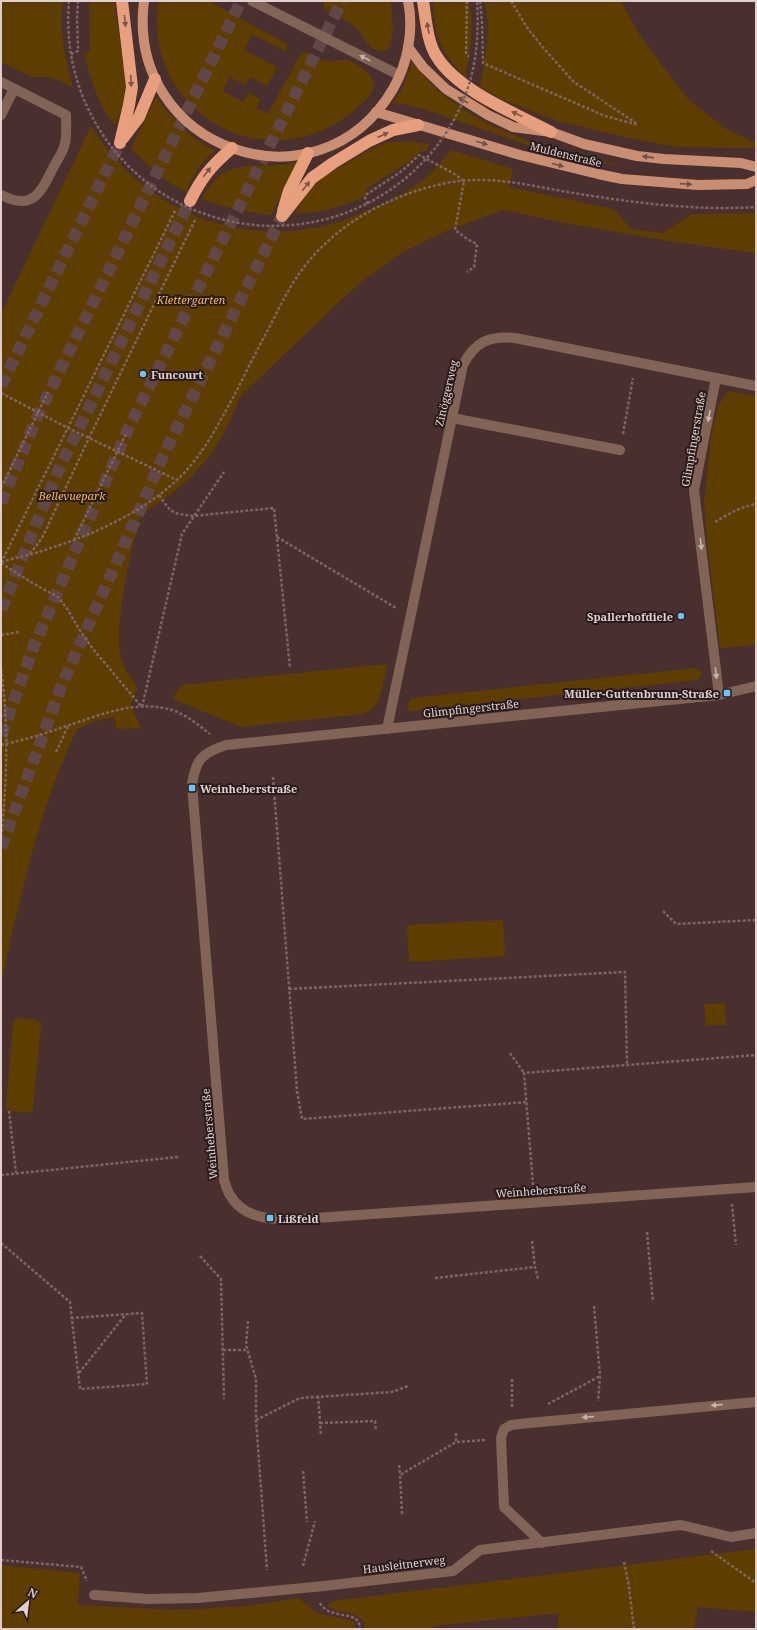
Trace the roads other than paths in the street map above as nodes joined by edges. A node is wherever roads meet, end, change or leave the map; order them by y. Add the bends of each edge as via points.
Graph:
1 (122, 1) edge
2 (144, 1) edge
3 (252, 1) edge
4 (408, 1) edge
5 (423, 1) edge
6 (408, 47) junction
7 (400, 75) junction
8 (155, 80) junction
9 (1, 82) edge
10 (14, 89) junction
11 (376, 112) junction
12 (1, 116) edge
13 (418, 125) junction
14 (551, 132) junction
15 (232, 148) junction
16 (308, 152) junction
17 (756, 167) edge
18 (756, 180) edge
19 (1, 195) edge
20 (184, 202) tunnel mouth
21 (716, 378) junction
22 (756, 386) edge
23 (452, 418) junction
24 (620, 450) road end
25 (756, 686) edge
26 (719, 695) junction
27 (387, 729) junction
28 (226, 745) joint
29 (756, 1187) edge
30 (756, 1402) edge
31 (756, 1534) edge
32 (542, 1543) junction
33 (94, 1595) dead end

1 -> 8 highway via 132,87 120,143 139,117
2 - 8 main road via 145,47
7 -> 3 street
4 - 6 main road
14 -> 5 highway via 494,103 464,84 444,66 436,57 432,46
6 - 7 main road
14 -> 6 main road, Muldenstraße via 513,126 488,115 433,78
7 - 11 main road
8 - 15 main road via 174,109 187,122 200,133
9 - 10 street
10 - 12 street
10 - 19 street via 66,115 65,144 38,195 20,202
11 - 13 main road, Muldenstraße
11 - 16 main road via 352,133 324,148
16 -> 13 highway via 289,191 282,216 312,178 333,163 393,130
13 -> 18 main road, Muldenstraße via 572,169 622,178 698,185 747,184
17 -> 14 main road, Muldenstraße via 741,163 637,156 584,144
15 - 16 main road via 250,154 270,156
20 -> 15 highway via 206,172
21 - 22 street, Zinöggerweg
21 - 23 street, Zinöggerweg via 502,336 478,344 469,353 463,365
21 -> 26 street, Glimpfingerstraße via 694,490
23 - 24 street
23 - 27 street, Zinöggerweg
25 - 26 street, Glimpfingerstraße
26 - 27 street, Glimpfingerstraße
27 - 28 street, Glimpfingerstraße
28 - 29 street, Weinheberstraße via 210,750 200,759 194,771 192,784 224,1180 230,1195 240,1208 253,1215 270,1218 316,1218
30 -> 32 street via 529,1423 511,1425 504,1429 501,1438 504,1507
31 - 32 street, Hausleitnerweg via 731,1537 681,1525
32 - 33 street, Hausleitnerweg via 480,1550 453,1571 198,1598 148,1599

